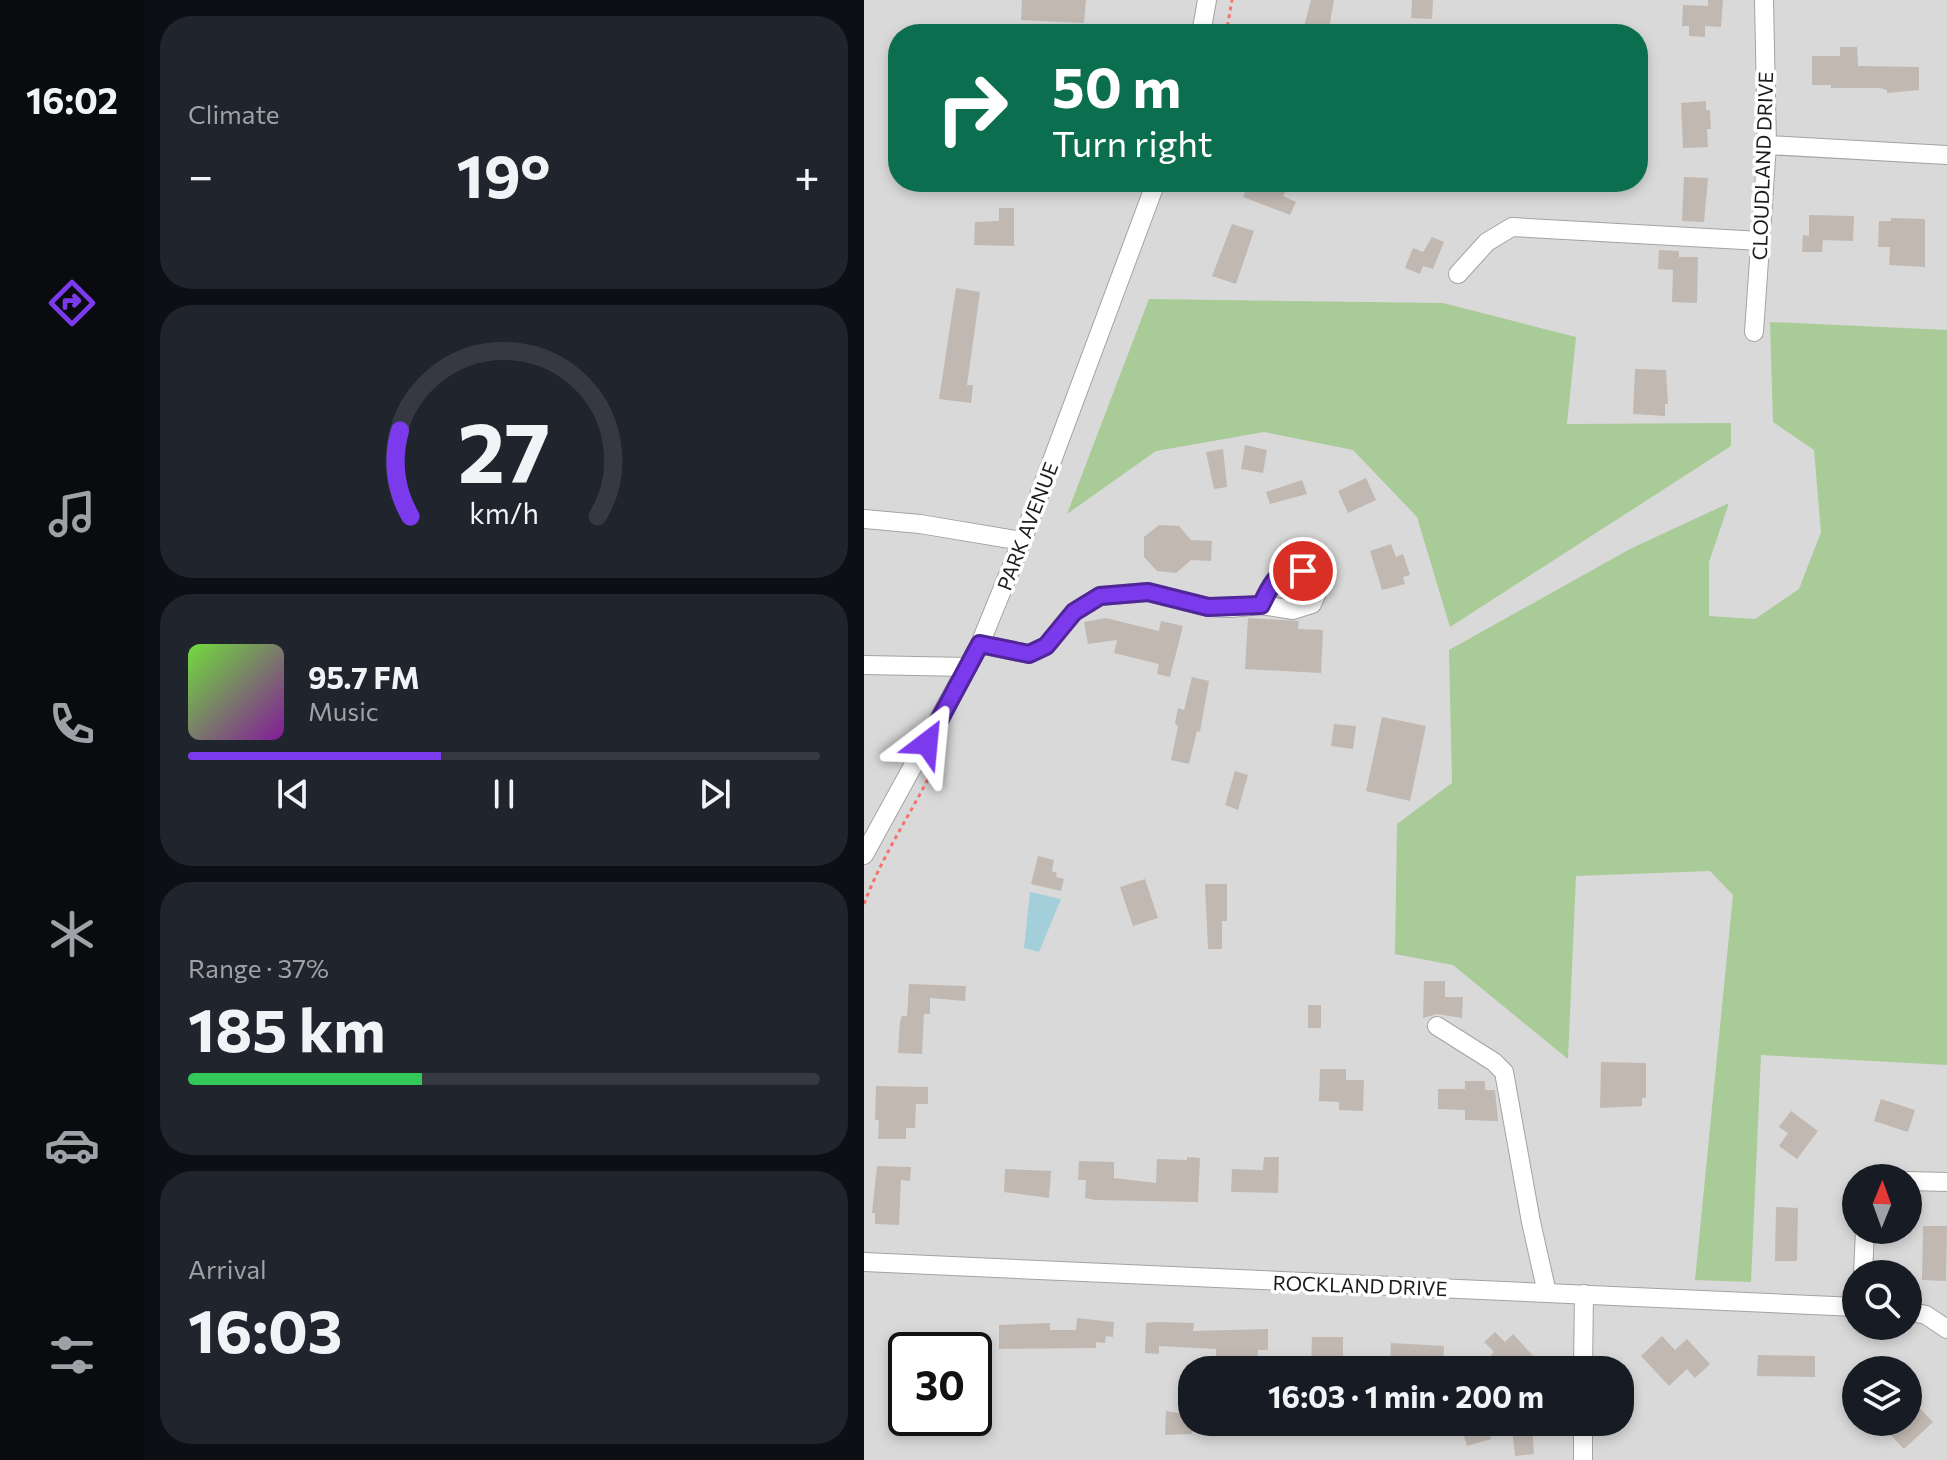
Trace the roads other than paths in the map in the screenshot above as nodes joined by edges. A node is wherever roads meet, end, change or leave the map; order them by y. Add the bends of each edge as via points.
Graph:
1 (1207, 0) edge
2 (1764, 0) edge
3 (1203, 24) edge
4 (1767, 145) junction
5 (1947, 155) edge
6 (1152, 192) edge
7 (1761, 241) junction
8 (1458, 274) dead end
9 (1754, 332) dead end
10 (864, 519) edge
11 (1022, 541) junction
12 (1261, 605) dead end
13 (980, 644) junction
14 (864, 665) edge
15 (968, 667) junction
16 (864, 855) edge
17 (1437, 1026) dead end
18 (1922, 1181) edge
19 (1947, 1182) edge
20 (864, 1262) edge
21 (1547, 1293) junction
22 (1584, 1294) junction
23 (1842, 1306) edge
24 (1922, 1314) edge
25 (1947, 1329) edge
26 (1583, 1356) edge
27 (1583, 1436) edge
28 (1583, 1460) edge

1 - 3 street
2 - 4 street, CLOUDLAND DRIVE
4 - 5 street
4 - 7 street, CLOUDLAND DRIVE
6 - 11 street, PARK AVENUE
7 - 8 street via 1512,227 1487,242
7 - 9 street, CLOUDLAND DRIVE
10 - 11 street
11 - 13 street, PARK AVENUE
12 - 13 street via 1208,607 1148,592 1100,596 1074,612 1046,646 1029,654
13 - 15 street, PARK AVENUE
14 - 15 street
15 - 16 street, PARK AVENUE
17 - 21 street via 1504,1072
18 - 19 street
20 - 21 street, ROCKLAND DRIVE
21 - 22 street, ROCKLAND DRIVE
22 - 23 street, ROCKLAND DRIVE
22 - 26 street
24 - 25 street
27 - 28 street

